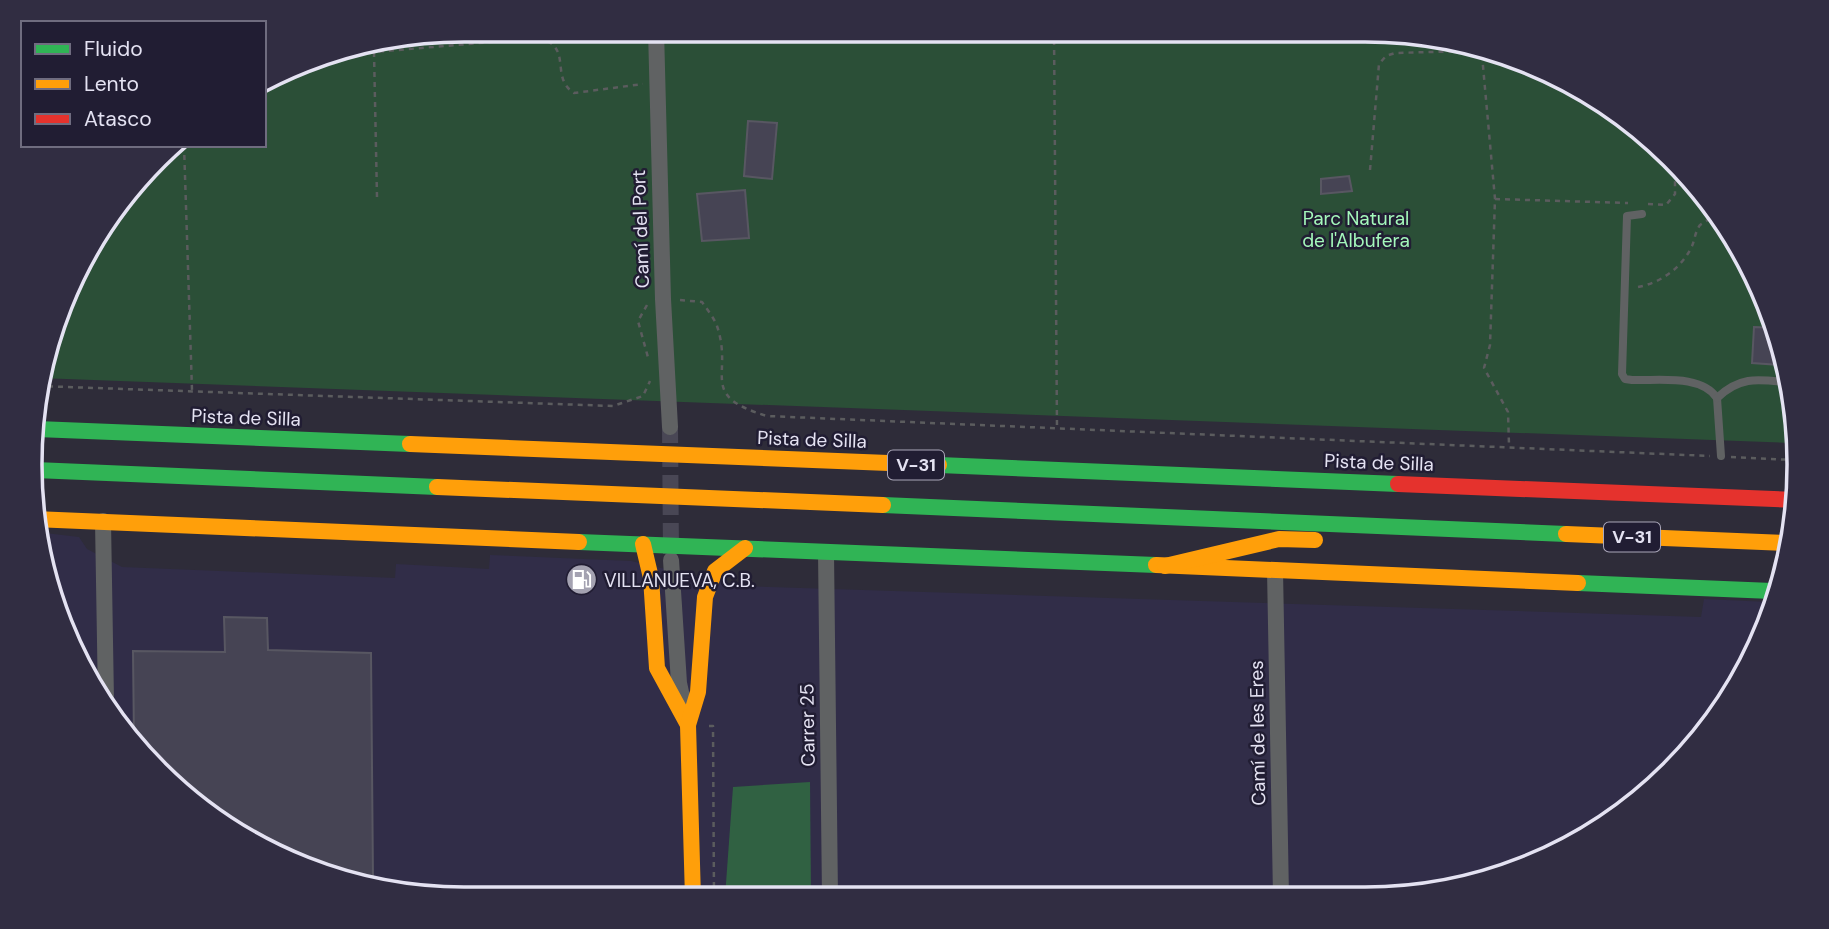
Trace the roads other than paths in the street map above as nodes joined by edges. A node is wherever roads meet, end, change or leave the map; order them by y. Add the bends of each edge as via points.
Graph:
1 (656, 42) edge
2 (1642, 215) dead end
3 (1779, 381) edge
4 (1717, 398) junction
5 (670, 427) tunnel mouth
6 (44, 429) edge
7 (1721, 456) road end
8 (42, 470) edge
9 (1785, 500) edge
10 (46, 519) edge
11 (103, 521) junction
12 (1480, 531) junction
13 (1780, 543) edge
14 (643, 544) junction
15 (745, 548) junction
16 (826, 552) junction
17 (671, 560) tunnel mouth
18 (1165, 566) junction
19 (1275, 570) junction
20 (1768, 591) edge
21 (106, 687) edge
22 (688, 726) junction
23 (693, 887) edge
24 (830, 887) edge
25 (1281, 887) edge

1 - 5 street, Camí del Port
2 - 4 lane via 1627,216 1621,364 1625,379 1703,384
3 - 4 lane via 1750,378
4 - 7 lane
6 - 9 main road, Pista de Silla / V-31
8 - 12 main road, V-31
10 - 11 main road
11 - 14 main road
11 - 21 street
12 - 13 main road, V-31
12 - 18 main road via 1429,543 1279,540
14 - 15 main road
14 - 22 main road via 651,578 657,668
15 - 16 main road
15 - 22 main road via 715,571 705,597 698,692
16 - 18 main road
16 - 24 street, Carrer 25
17 - 22 street via 679,683
18 - 19 main road
19 - 20 main road
19 - 25 street, Camí de les Eres
22 - 23 main road

